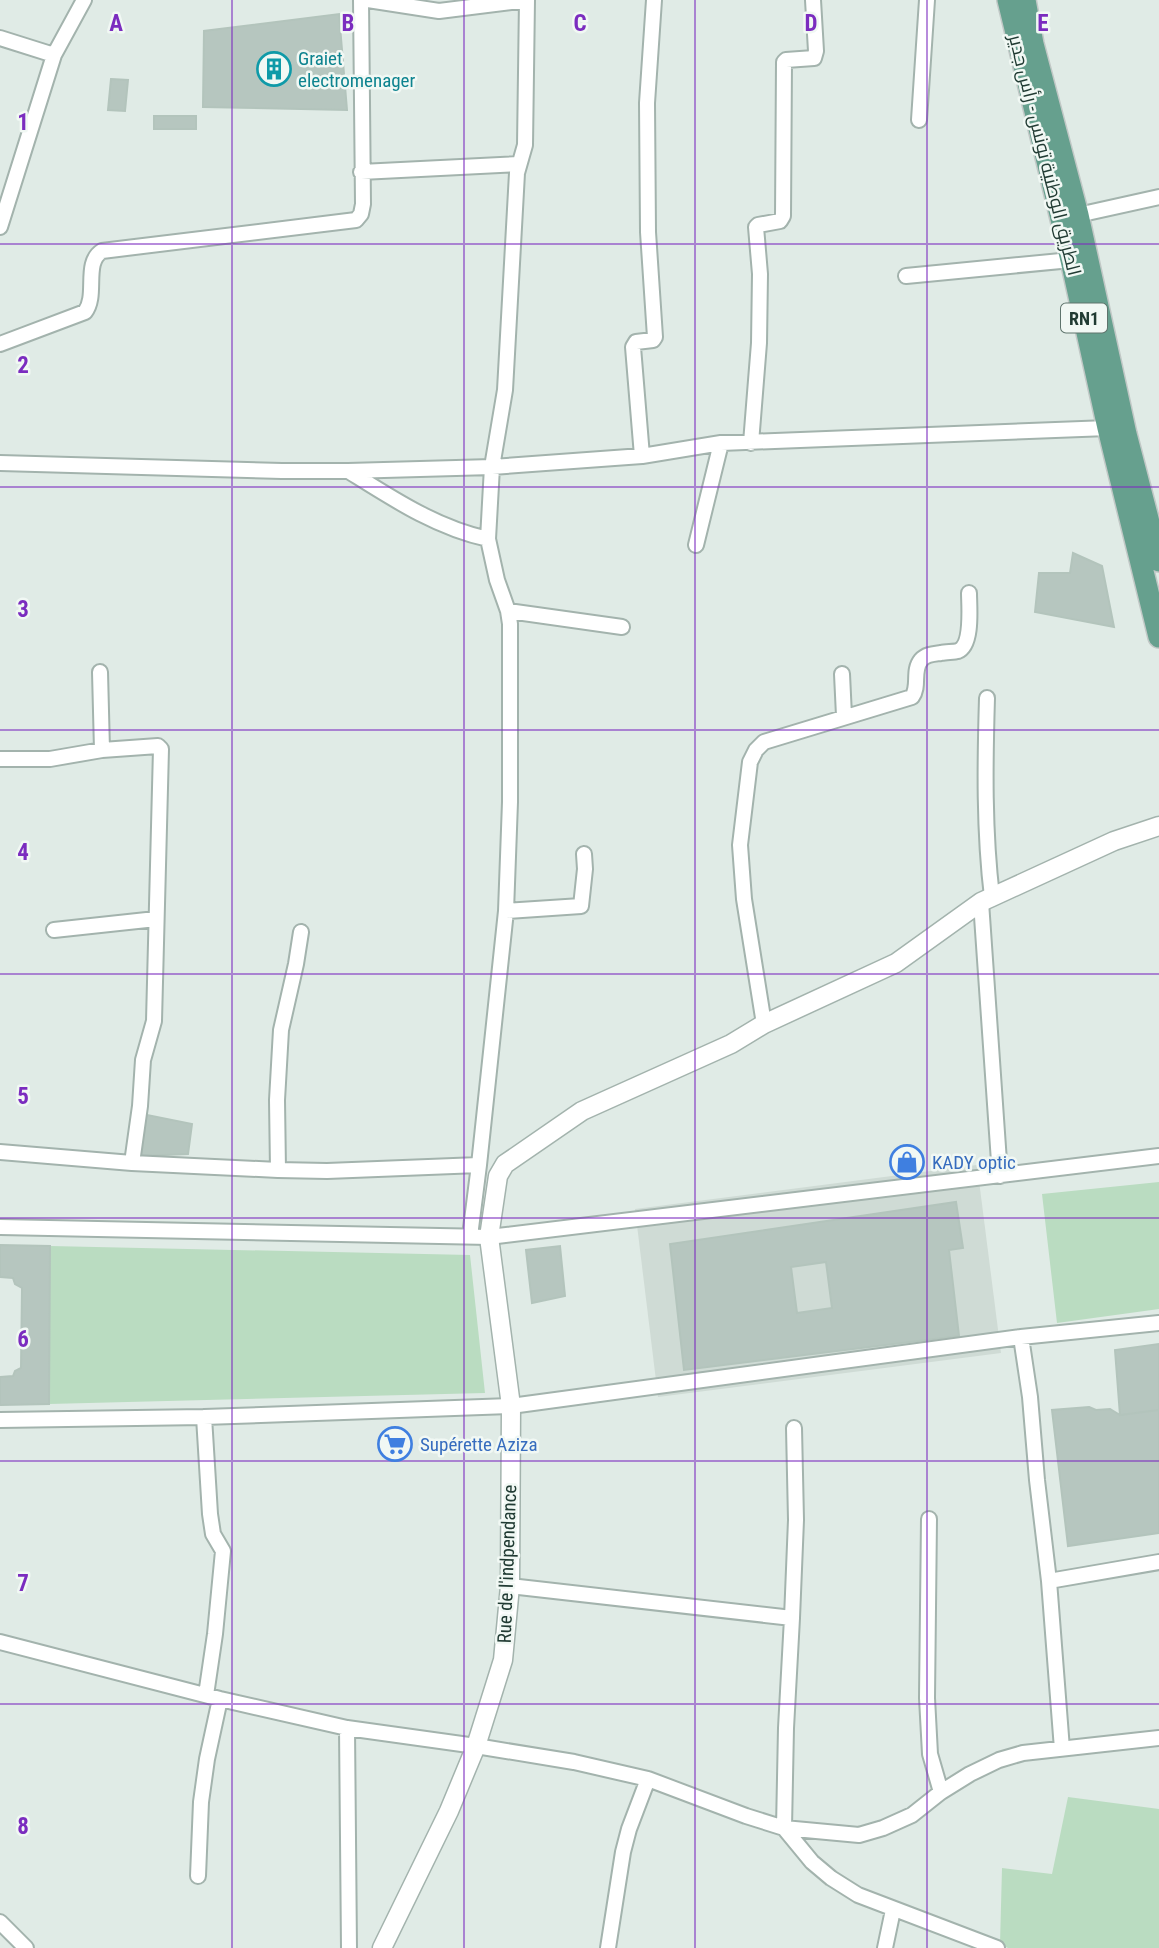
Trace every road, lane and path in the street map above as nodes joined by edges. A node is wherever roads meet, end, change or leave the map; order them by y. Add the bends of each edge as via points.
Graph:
1 (84, 0) edge
2 (361, 0) edge
3 (368, 0) edge
4 (527, 0) edge
5 (654, 0) edge
6 (813, 0) edge
7 (927, 0) edge
8 (1008, 0) edge
9 (1025, 0) edge
10 (0, 38) edge
11 (54, 55) junction
12 (919, 120) dead end
13 (519, 164) junction
14 (361, 172) junction
15 (1159, 197) edge
16 (1078, 215) junction
17 (0, 227) edge
18 (1071, 260) junction
19 (906, 276) dead end
20 (0, 344) edge
21 (1108, 428) junction
22 (722, 443) junction
23 (751, 443) junction
24 (642, 456) junction
25 (0, 463) edge
26 (492, 467) junction
27 (348, 471) junction
28 (488, 539) junction
29 (696, 545) dead end
30 (1159, 561) edge
31 (970, 593) dead end
32 (508, 611) junction
33 (622, 627) dead end
34 (1159, 636) edge
35 (100, 672) dead end
36 (842, 674) dead end
37 (987, 698) dead end
38 (844, 716) junction
39 (102, 750) junction
40 (0, 759) edge
41 (1159, 827) edge
42 (584, 854) dead end
43 (987, 900) junction
44 (506, 911) junction
45 (156, 919) junction
46 (54, 930) dead end
47 (302, 932) dead end
48 (765, 1024) junction
49 (0, 1152) edge
50 (1159, 1156) edge
51 (132, 1163) junction
52 (479, 1165) junction
53 (278, 1170) junction
54 (1000, 1176) junction
55 (0, 1227) edge
56 (470, 1236) junction
57 (489, 1237) junction
58 (1159, 1323) edge
59 (1021, 1337) junction
60 (511, 1406) junction
61 (204, 1417) junction
62 (0, 1420) edge
63 (794, 1428) dead end
64 (929, 1519) dead end
65 (1159, 1562) edge
66 (1049, 1581) junction
67 (510, 1586) junction
68 (792, 1618) junction
69 (0, 1642) edge
70 (205, 1695) junction
71 (220, 1699) junction
72 (347, 1728) junction
73 (1159, 1738) edge
74 (476, 1746) junction
75 (1062, 1749) junction
76 (648, 1779) junction
77 (941, 1792) junction
78 (784, 1828) junction
79 (198, 1876) dead end
80 (893, 1910) junction
81 (0, 1922) edge
82 (26, 1948) edge
83 (349, 1948) edge
84 (382, 1948) edge
85 (608, 1948) edge
86 (885, 1948) edge
87 (997, 1948) edge

1 - 11 street
2 - 14 street
3 - 4 street via 439,11
4 - 13 street via 525,145
5 - 24 street via 646,103 655,337 633,347
6 - 23 street via 814,58 784,62 783,216 756,227 759,343
7 - 12 street
8 - 18 main road, الطريق الوطنية تونس - رأس جدير / RN1
9 - 16 main road, الطريق الوطنية تونس - رأس جدير / RN1
10 - 11 street
11 - 17 street
13 - 14 street
13 - 26 street via 505,390
14 - 20 street via 363,204 356,220 102,251 94,259 90,305 85,312
15 - 16 street
16 - 30 main road, الطريق الوطنية تونس - رأس جدير / RN1
18 - 19 street
18 - 21 main road, الطريق الوطنية تونس - رأس جدير / RN1
21 - 23 street
21 - 34 main road, الطريق الوطنية تونس - رأس جدير / RN1
22 - 23 street
22 - 24 street
22 - 29 street
24 - 26 street
25 - 27 street
26 - 27 street
26 - 28 street
27 - 28 street via 402,505
28 - 32 street
31 - 38 street via 968,635 959,651 923,659 917,667 915,693 909,699
32 - 33 street
32 - 44 street
35 - 39 street
36 - 38 street
37 - 43 street
38 - 48 street via 764,742 750,762 740,845 744,899
39 - 40 street via 50,759
39 - 45 street via 161,749
41 - 43 street, Rue de l'indpendance via 1114,841
42 - 44 street via 581,906
43 - 48 street, Rue de l'indpendance via 896,963
43 - 54 street
44 - 52 street
45 - 46 street
45 - 51 street via 155,1021 143,1060
47 - 53 street via 281,1030
48 - 57 street, Rue de l'indpendance via 582,1111 505,1164 498,1176
49 - 51 street
50 - 54 street
51 - 53 street
52 - 53 street
52 - 56 street
54 - 57 street
55 - 56 street
56 - 57 street
57 - 60 street, Rue de l'indpendance
58 - 59 street
59 - 60 street
59 - 66 street
60 - 61 street
60 - 67 street, Rue de l'indpendance
61 - 62 street
61 - 70 street via 210,1514 213,1534 223,1551
63 - 68 street
64 - 77 street via 927,1698 930,1754
65 - 66 street
66 - 75 street
67 - 68 street
67 - 74 street, Rue de l'indpendance via 503,1660
68 - 78 street
69 - 70 street
70 - 71 street
71 - 72 street
71 - 79 street via 201,1802
72 - 74 street
72 - 83 street
73 - 75 street
74 - 76 street
74 - 84 street, Rue de l'indpendance
75 - 77 street via 999,1760
76 - 78 street
76 - 85 street via 623,1852
77 - 78 street via 912,1815 859,1835
78 - 80 street via 831,1878
80 - 86 street
80 - 87 street
81 - 82 street

